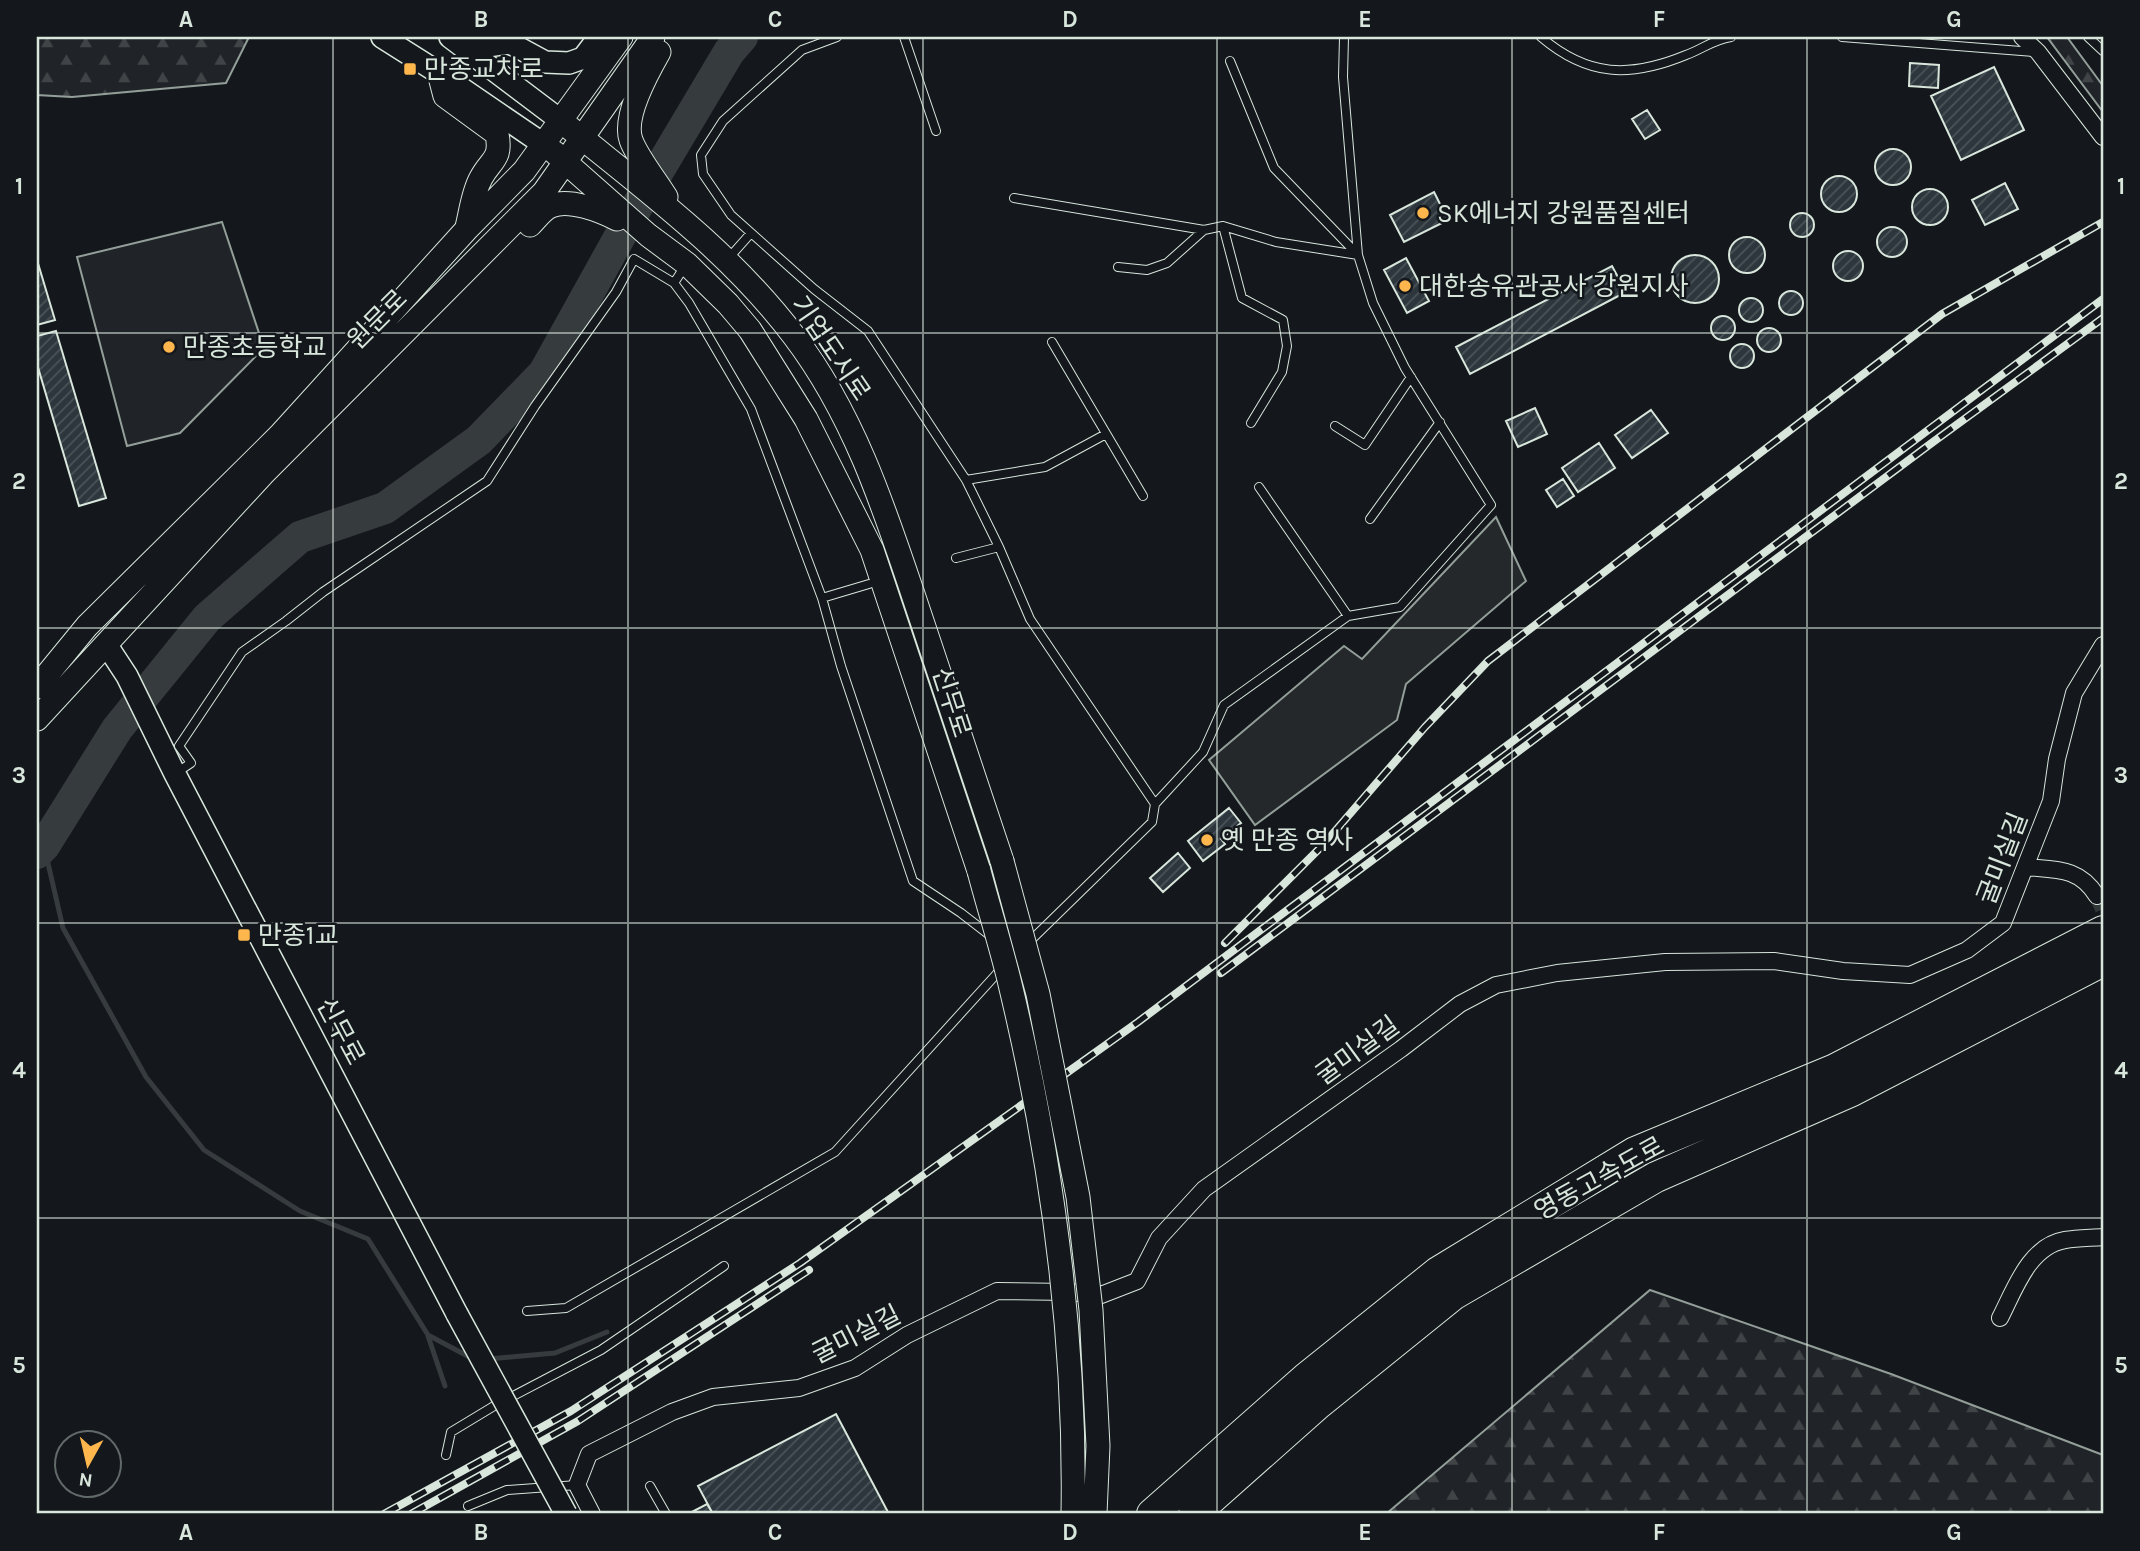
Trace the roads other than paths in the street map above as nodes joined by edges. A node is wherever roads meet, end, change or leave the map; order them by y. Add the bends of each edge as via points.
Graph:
1 (382, 37) edge
2 (599, 37) edge
3 (621, 37) edge
4 (653, 37) edge
5 (667, 37) edge
6 (837, 37) edge
7 (904, 37) edge
8 (1343, 37) edge
9 (1541, 37) edge
10 (1731, 37) edge
11 (1842, 37) edge
12 (2022, 37) edge
13 (2088, 37) edge
14 (458, 43) edge
15 (2103, 51) edge
16 (2038, 52) junction
17 (1230, 61) dead end
18 (439, 73) junction
19 (560, 120) junction
20 (936, 131) dead end
21 (2103, 137) edge
22 (543, 144) junction
23 (592, 146) junction
24 (566, 162) junction
25 (1014, 198) dead end
26 (676, 212) junction
27 (1223, 226) junction
28 (466, 230) junction
29 (1204, 230) junction
30 (751, 233) junction
31 (648, 235) junction
32 (1358, 255) junction
33 (727, 261) junction
34 (1118, 267) dead end
35 (680, 273) junction
36 (1052, 342) dead end
37 (369, 368) junction
38 (1411, 377) junction
39 (1440, 422) junction
40 (1251, 423) dead end
41 (1335, 426) dead end
42 (1106, 434) junction
43 (966, 480) junction
44 (1259, 487) dead end
45 (1143, 496) dead end
46 (1370, 519) dead end
47 (896, 543) joint
48 (999, 547) junction
49 (956, 558) dead end
50 (869, 584) dead end
51 (822, 598) junction
52 (1348, 616) junction
53 (87, 626) junction
54 (106, 644) junction
55 (2103, 645) edge
56 (37, 687) edge
57 (37, 719) edge
58 (175, 774) junction
59 (1155, 804) junction
60 (2025, 867) junction
61 (2097, 896) dead end
62 (2103, 931) edge
63 (1015, 955) junction
64 (2103, 961) edge
65 (2103, 1237) edge
66 (724, 1266) dead end
67 (527, 1311) dead end
68 (2000, 1318) dead end
69 (446, 1455) dead end
70 (577, 1485) junction
71 (650, 1486) dead end
72 (468, 1506) dead end
73 (566, 1514) edge
74 (592, 1514) edge
75 (666, 1514) edge
76 (1073, 1514) edge
77 (1095, 1514) edge
78 (1152, 1514) edge
79 (1194, 1514) edge

1 - 18 street
2 - 14 street via 583,58 569,63 545,62 510,43
3 - 19 main road, 원문로
4 - 23 main road, 원문로
5 - 26 main road via 629,124 631,141
6 - 30 lane via 802,50 723,121 701,155 703,174 731,215
7 - 20 lane
8 - 32 lane
9 - 10 lane via 1559,52 1596,69 1626,72 1658,66
11 - 16 lane
12 - 16 street
13 - 15 lane
14 - 19 street
16 - 21 street
17 - 32 lane via 1274,167
18 - 22 street
18 - 28 main road via 445,96 497,134 500,147 481,178
19 - 22 main road, 원문로
19 - 23 main road
22 - 24 main road
22 - 28 main road, 원문로 via 524,171
23 - 24 main road, 원문로
23 - 26 main road
24 - 31 main road
24 - 37 main road, 원문로 via 544,192
25 - 29 lane
26 - 33 main road, 기업도시로
27 - 29 lane
27 - 32 lane via 1276,242
27 - 40 lane via 1242,298 1283,320 1287,346 1282,372
28 - 53 main road, 원문로 via 280,435
29 - 34 lane via 1167,263 1147,270
30 - 33 lane
30 - 43 lane via 867,331
31 - 35 main road
31 - 37 main road via 596,208 559,203 548,207 395,358
32 - 38 lane via 1373,303
33 - 47 main road, 기업도시로 via 794,335 819,371 873,477
35 - 51 lane via 689,303 751,409
35 - 58 lane via 634,259 487,481 242,652 180,746 191,763
35 - 76 main road, 신무로, bridge via 728,304 750,330 806,419 872,550 979,872 1010,983 1054,1214 1074,1456
36 - 42 lane
37 - 54 main road, 원문로 via 263,474
38 - 39 lane
38 - 41 lane via 1365,445
39 - 46 lane
39 - 52 lane via 1491,505 1400,607
42 - 43 lane via 1045,467
42 - 45 lane
43 - 48 lane
44 - 52 lane
47 - 77 main road, 신무로, bridge via 1002,862 1038,994 1077,1197 1091,1310 1098,1446
48 - 49 lane
48 - 59 lane via 1030,619
50 - 51 lane
51 - 63 lane via 914,881
52 - 59 lane via 1224,705 1203,752
53 - 54 main road
53 - 56 main road, 원문로
54 - 57 main road, 원문로
54 - 58 street, 신무로 via 127,676
55 - 60 street, 굴미실길 via 2074,693 2051,801
58 - 73 street, 신무로, bridge
59 - 63 lane via 1152,822
60 - 61 street via 2068,871 2089,882
60 - 70 street, 굴미실길 via 2003,923 1967,950 1910,975 1774,961 1665,962 1557,973 1496,985 1460,1004 1204,1189 1159,1238 1137,1281 1101,1296 997,1291 907,1335 856,1368 799,1388 713,1397 672,1412 589,1454
62 - 78 highway, 영동고속도로 via 1835,1069 1635,1152 1438,1272 1306,1378
63 - 67 lane via 835,1152 566,1308
64 - 79 highway, 영동고속도로 via 1852,1091 1656,1177 1453,1295 1318,1404
65 - 68 street via 2063,1240 2041,1249
66 - 69 lane via 601,1350 451,1432
70 - 72 lane via 507,1490
70 - 74 street
71 - 75 lane

